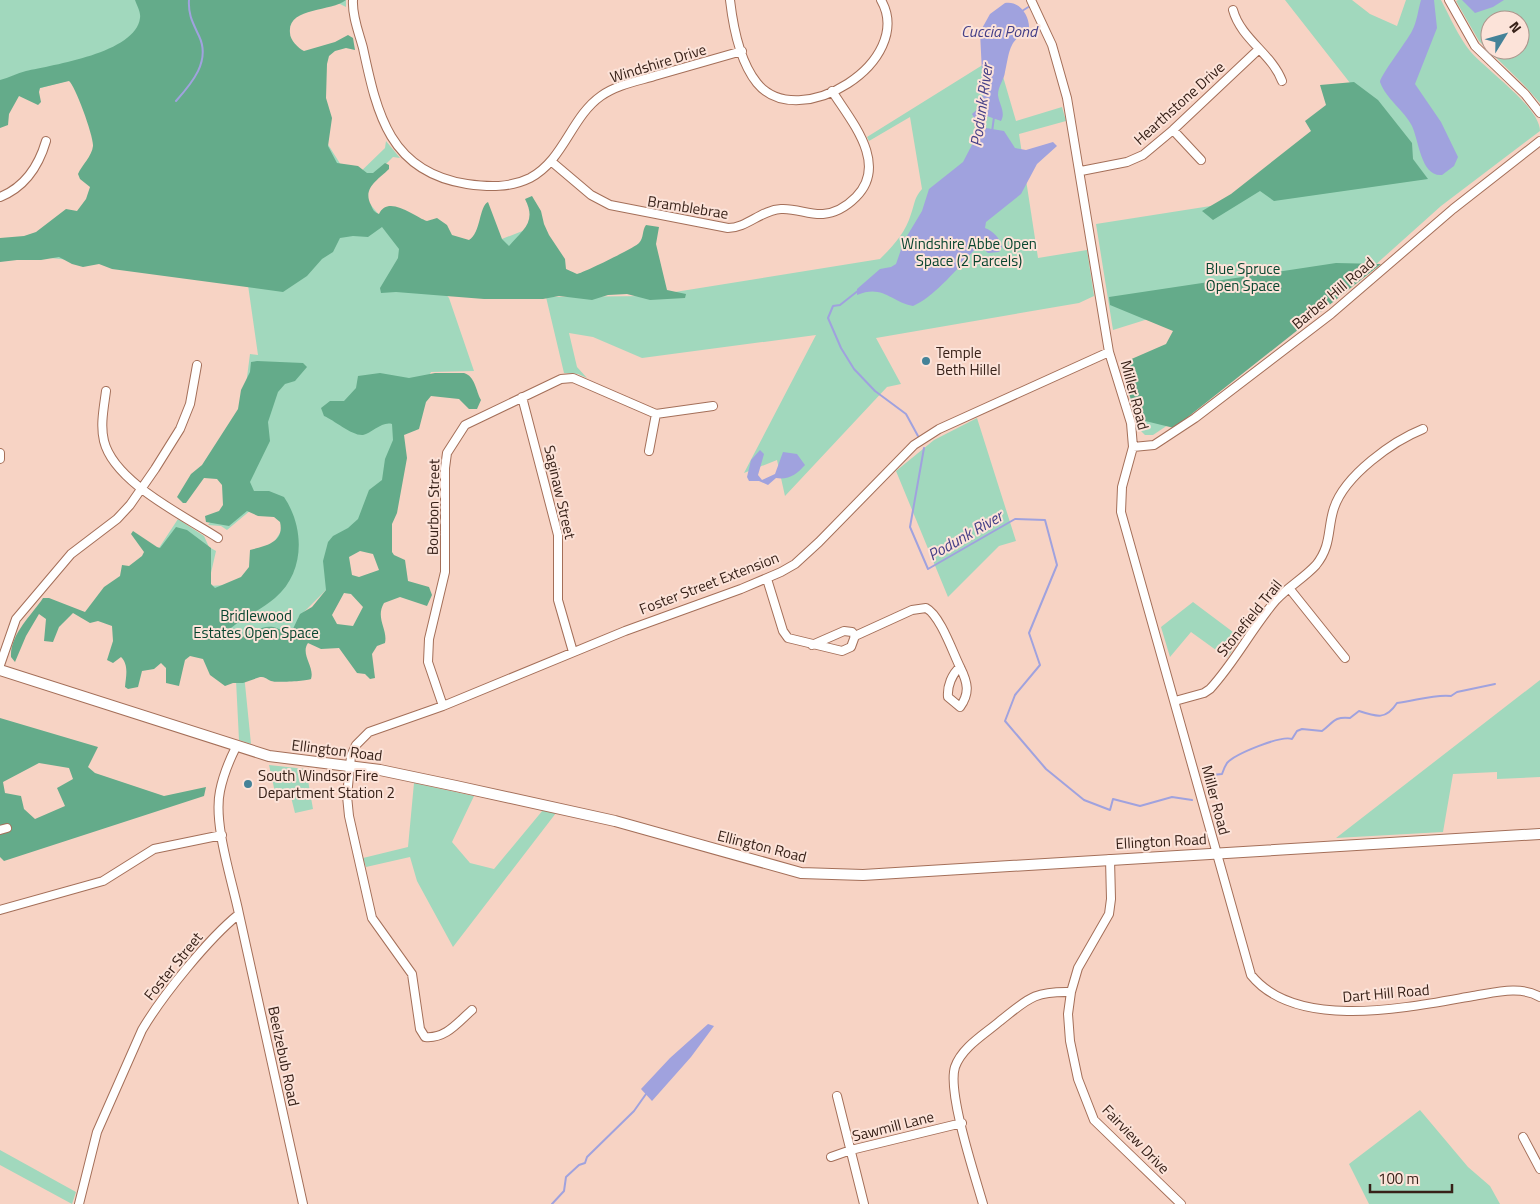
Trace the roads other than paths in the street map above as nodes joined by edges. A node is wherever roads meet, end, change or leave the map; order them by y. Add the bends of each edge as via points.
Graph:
1 (353, 0) edge
2 (730, 0) edge
3 (881, 0) edge
4 (1031, 0) edge
5 (1450, 0) edge
6 (1233, 10) dead end
7 (1259, 49) junction
8 (742, 52) junction
9 (1282, 81) dead end
10 (832, 91) junction
11 (1540, 113) edge
12 (1173, 130) junction
13 (46, 141) dead end
14 (1540, 141) edge
15 (1201, 160) dead end
16 (552, 162) junction
17 (1080, 171) junction
18 (0, 197) edge
19 (1110, 352) junction
20 (197, 365) dead end
21 (106, 391) dead end
22 (522, 397) junction
23 (714, 406) dead end
24 (656, 414) junction
25 (1423, 429) dead end
26 (1133, 447) junction
27 (649, 451) dead end
28 (0, 453) edge
29 (0, 459) edge
30 (142, 488) junction
31 (218, 538) dead end
32 (767, 579) junction
33 (1288, 588) junction
34 (855, 636) junction
35 (812, 645) junction
36 (573, 652) junction
37 (1345, 658) dead end
38 (0, 665) edge
39 (960, 667) dead end
40 (0, 670) edge
41 (1175, 701) junction
42 (443, 706) junction
43 (236, 747) junction
44 (349, 766) junction
45 (1540, 834) edge
46 (222, 835) junction
47 (1216, 853) junction
48 (1110, 859) junction
49 (0, 910) edge
50 (239, 914) junction
51 (1070, 992) junction
52 (1540, 997) edge
53 (472, 1010) dead end
54 (837, 1096) dead end
55 (962, 1123) junction
56 (1523, 1137) dead end
57 (851, 1150) junction
58 (831, 1157) dead end
59 (1540, 1170) edge
60 (79, 1204) edge
61 (303, 1204) edge
62 (864, 1204) edge
63 (983, 1204) edge
64 (1181, 1204) edge

1 - 16 street, Windshire Drive via 380,118 389,134 412,160 441,177 488,186 529,178
2 - 8 street
3 - 10 street via 888,26 885,43 865,71
4 - 17 street, Miller Road via 1052,45 1073,126
5 - 11 street via 1475,46
6 - 7 street via 1236,23
7 - 9 street via 1278,70
7 - 12 street, Hearthstone Drive
8 - 10 street via 758,85 775,96 792,102 812,100
8 - 16 street, Windshire Drive via 623,85 600,96
10 - 16 street, Bramblebrae via 864,143 870,165 869,178 862,190 838,211 822,214 780,209 766,212 738,228 702,224 610,206 591,195
12 - 15 street
12 - 17 street, Hearthstone Drive via 1127,162
13 - 18 street via 42,157 33,171
14 - 26 street, Barber Hill Road via 1453,209 1331,314 1196,418 1154,445
17 - 19 street, Miller Road
19 - 26 street, Miller Road via 1131,423
19 - 32 street, Foster Street Extension via 939,429 914,445 795,564
20 - 30 street via 190,404 180,429
21 - 30 street via 104,440 111,459 123,474
22 - 24 street, Bourbon Street via 561,379 572,378
22 - 36 street, Saginaw Street via 558,535 558,600
22 - 42 street, Bourbon Street via 465,425 447,453 445,572 429,639 428,662
23 - 24 street
24 - 27 street
25 - 33 street, Stonefield Trail via 1406,436 1353,478 1334,508 1328,546 1316,565
26 - 41 street, Miller Road via 1120,498 1121,512
28 - 29 street
30 - 31 street
30 - 38 street via 116,519 71,554 16,619
32 - 35 street via 785,635
32 - 36 street, Foster Street Extension
33 - 37 street
33 - 41 street, Stonefield Trail via 1210,689 1204,694
34 - 35 street via 844,631
34 - 35 street via 854,643 845,651
34 - 39 street via 912,610 926,608 935,615
36 - 42 street, Foster Street Extension
40 - 43 main road, Ellington Road
41 - 47 street, Miller Road
42 - 44 street, Foster Street Extension via 369,732 356,745
43 - 44 main road, Ellington Road via 269,756
43 - 46 street via 220,792
44 - 48 main road, Ellington Road via 615,821 802,872 863,874
44 - 53 street, Foster Street Extension via 349,816 366,899 372,918 412,974 420,1029 425,1037 434,1038 447,1033
45 - 47 main road, Ellington Road
46 - 49 street via 154,849 103,881
46 - 50 street
47 - 48 main road, Ellington Road
47 - 52 street, Dart Hill Road via 1251,975 1262,988 1277,996 1327,1010 1356,1012 1494,993 1519,991
48 - 51 street, Fairview Drive via 1109,914 1078,968
50 - 60 street, Foster Street via 196,958 142,1030 97,1132
50 - 61 street, Beelzebub Road
51 - 55 street via 1048,991 1032,996 968,1047 955,1067 954,1090
51 - 64 street, Fairview Drive via 1070,1041 1078,1079 1094,1120
54 - 57 street
55 - 57 street, Sawmill Lane
55 - 63 street
56 - 59 street
57 - 58 street, Sawmill Lane
57 - 62 street

